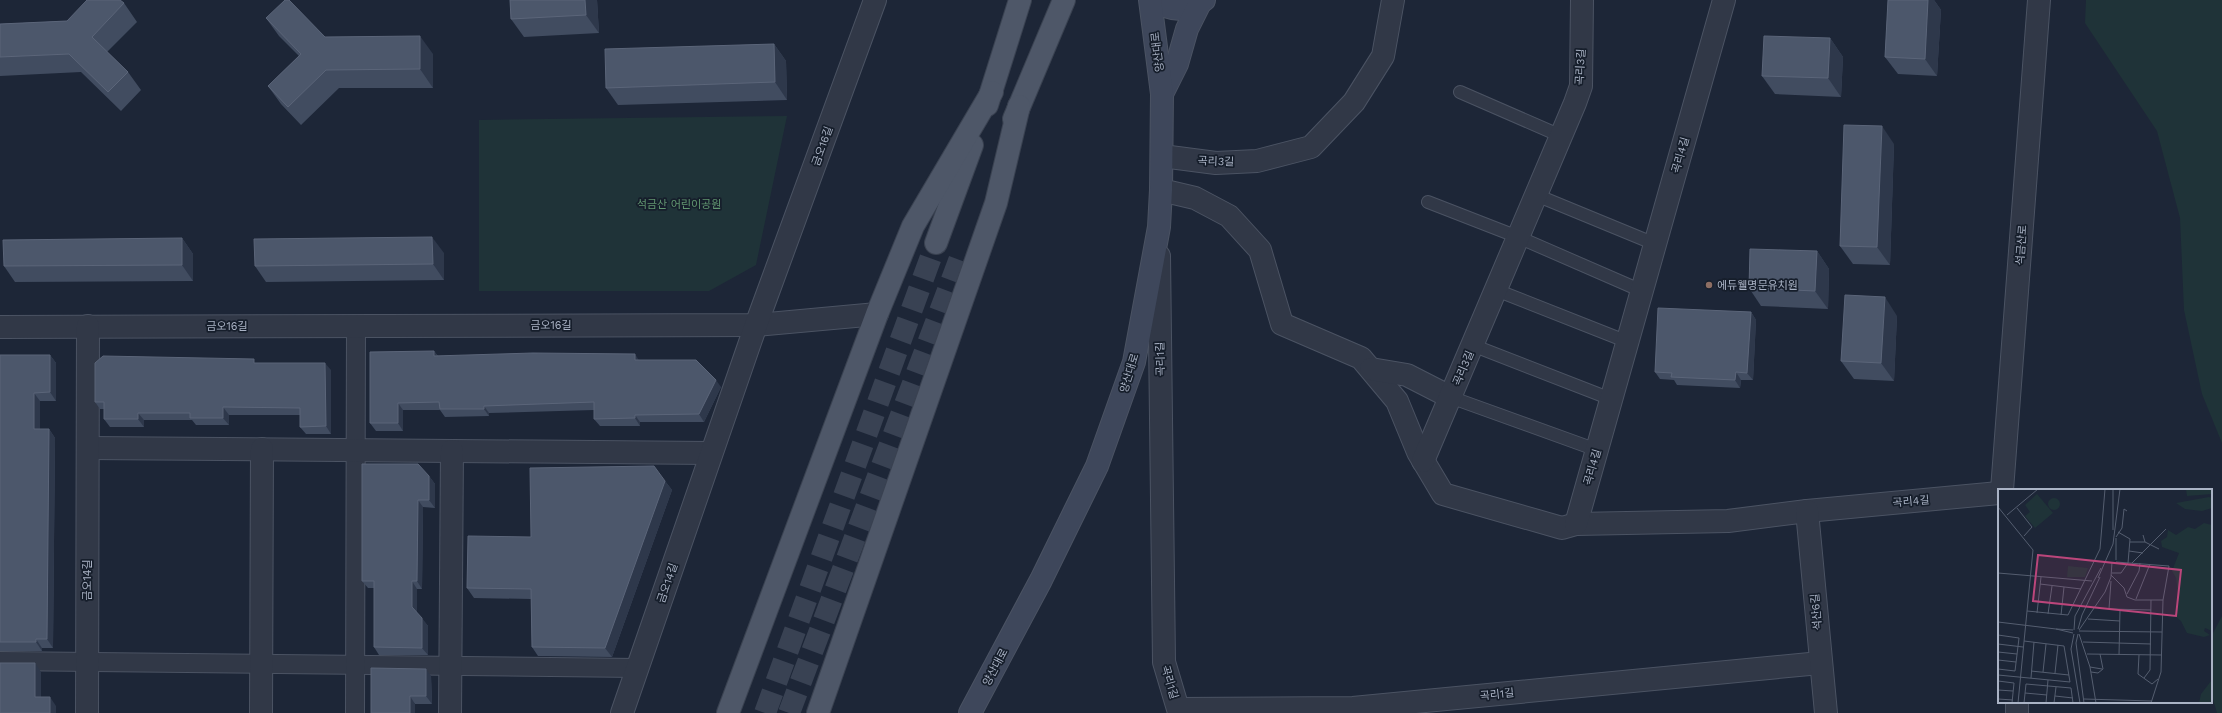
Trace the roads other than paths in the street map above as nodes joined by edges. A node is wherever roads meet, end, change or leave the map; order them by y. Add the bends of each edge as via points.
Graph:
1 (875, 0) edge
2 (1020, 0) edge
3 (1064, 0) edge
4 (1150, 0) edge
5 (1156, 0) edge
6 (1393, 0) edge
7 (1582, 0) edge
8 (1724, 0) edge
9 (2039, 0) edge
10 (1202, 2) edge
11 (992, 92) junction
12 (1460, 92) dead end
13 (1162, 94) junction
14 (1019, 106) junction
15 (1561, 136) junction
16 (1162, 156) junction
17 (1161, 190) junction
18 (1536, 195) junction
19 (1428, 202) dead end
20 (1158, 227) junction
21 (1518, 237) junction
22 (936, 243) tunnel mouth
23 (1655, 244) junction
24 (962, 253) tunnel mouth
25 (1496, 290) junction
26 (1642, 291) junction
27 (877, 314) junction
28 (356, 325) junction
29 (756, 325) junction
30 (88, 326) junction
31 (0, 327) edge
32 (1628, 342) junction
33 (1472, 345) junction
34 (1370, 369) junction
35 (1450, 397) junction
36 (1611, 399) junction
37 (88, 448) junction
38 (262, 449) junction
39 (354, 450) junction
40 (1596, 450) junction
41 (452, 451) junction
42 (711, 453) junction
43 (1423, 461) junction
44 (2002, 489) edge
45 (1998, 493) edge
46 (1807, 510) junction
47 (1576, 524) junction
48 (0, 660) edge
49 (87, 662) junction
50 (1820, 663) junction
51 (261, 664) junction
52 (355, 665) junction
53 (450, 666) junction
54 (638, 668) junction
55 (1353, 710) edge
56 (87, 713) edge
57 (261, 713) edge
58 (355, 713) edge
59 (450, 713) edge
60 (622, 713) edge
61 (728, 713) edge
62 (818, 713) edge
63 (970, 713) edge
64 (1826, 713) edge

1 - 29 street, 금오16길
2 - 11 main road
3 - 14 main road
4 - 13 main road, 양산대로
5 - 10 main road via 1167,7 1178,9 1190,8
6 - 16 street, 곡리3길 via 1382,56 1354,102 1311,147 1257,161 1216,163
7 - 15 street, 곡리3길 via 1581,86
8 - 23 street, 곡리4길
9 - 44 street, 석금산로
10 - 13 main road via 1187,29 1177,64
11 - 22 main road
11 - 27 main road via 913,226
12 - 15 lane
13 - 16 main road, 양산대로
14 - 24 main road
14 - 62 main road via 996,203
15 - 18 street, 곡리3길
16 - 17 main road, 양산대로
17 - 20 main road, 양산대로
17 - 34 street via 1195,198 1229,216 1260,250 1282,324 1361,358
18 - 21 street, 곡리3길
18 - 23 lane
19 - 21 lane
20 - 55 street, 곡리1길 via 1164,662 1178,709
20 - 63 main road, 양산대로 via 1134,362 1097,466 1041,580
21 - 25 street, 곡리3길
21 - 26 lane
23 - 26 street, 곡리4길
25 - 32 lane
25 - 33 street, 곡리3길
26 - 32 street, 곡리4길
27 - 29 street
27 - 61 main road
28 - 29 street, 금오16길
28 - 30 street, 금오16길
28 - 39 street
29 - 42 street, 금오14길
30 - 31 street, 금오16길
30 - 37 street, 금오14길
32 - 36 street, 곡리4길
33 - 35 street, 곡리3길
33 - 36 lane
34 - 35 street, 곡리3길 via 1407,375
34 - 43 street via 1397,401
35 - 40 lane
35 - 43 street
36 - 40 street, 곡리4길
37 - 38 street
37 - 49 street, 금오14길
38 - 39 street
38 - 51 street
39 - 41 street
39 - 52 street
40 - 47 street, 곡리4길
41 - 42 street
41 - 53 street
42 - 54 street, 금오14길
43 - 47 street via 1443,494 1562,528
45 - 46 street, 곡리4길
46 - 47 street, 곡리4길 via 1728,521
46 - 50 street, 석산6길
48 - 49 street
49 - 51 street
49 - 56 street, 금오14길
50 - 55 street, 곡리1길
50 - 64 street, 석산6길
51 - 52 street
51 - 57 street
52 - 53 street
52 - 58 street
53 - 54 street
53 - 59 street
54 - 60 street, 금오14길

